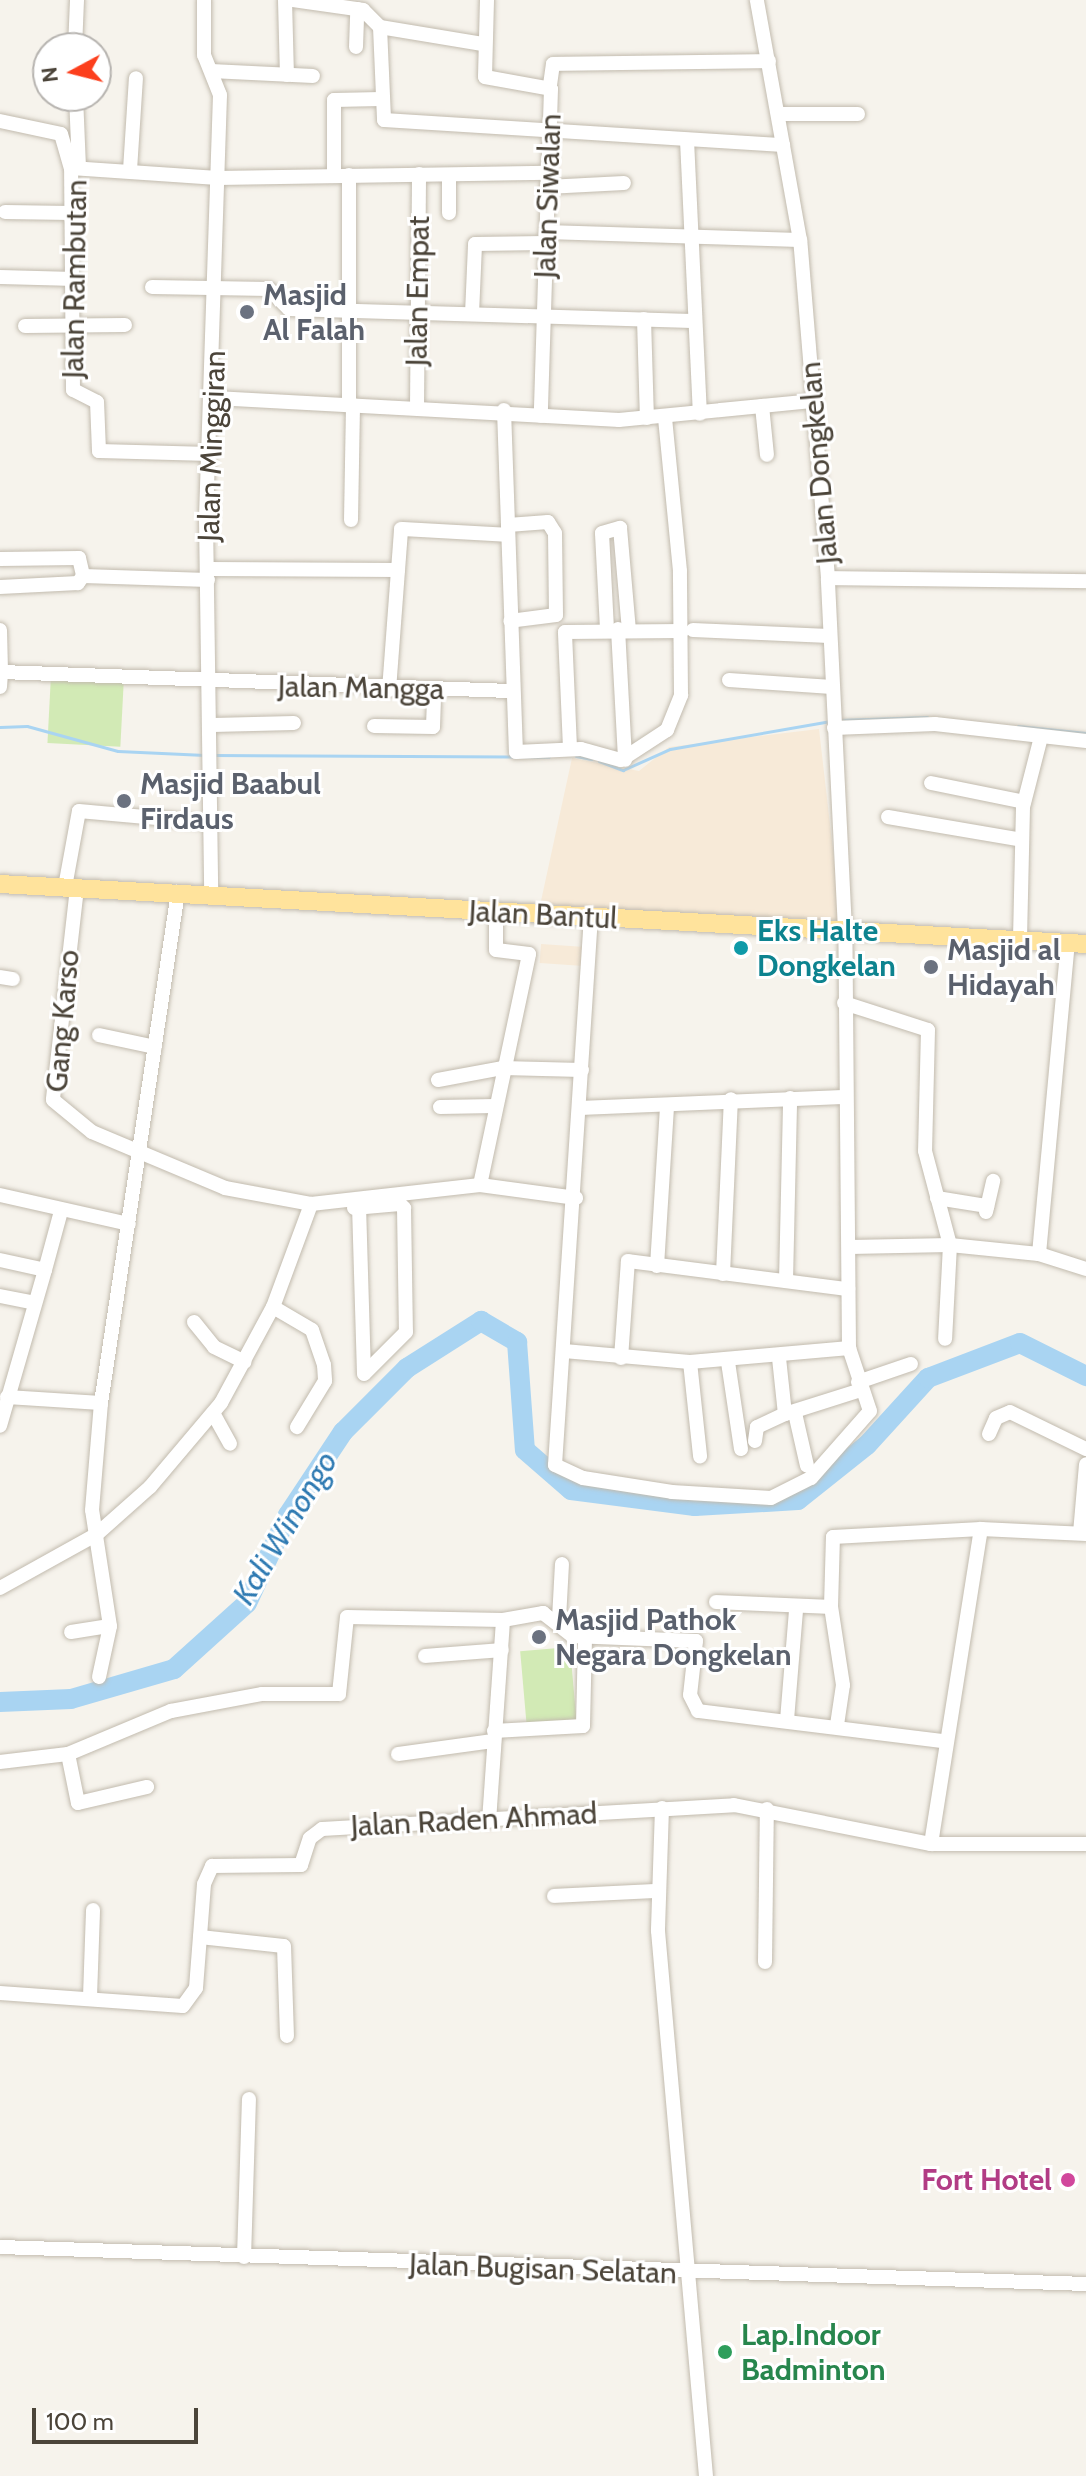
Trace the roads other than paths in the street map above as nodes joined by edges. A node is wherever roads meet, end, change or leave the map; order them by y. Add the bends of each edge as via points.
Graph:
1 (77, 0) edge
2 (204, 0) edge
3 (285, 0) edge
4 (293, 0) edge
5 (487, 0) edge
6 (757, 0) edge
7 (315, 2) edge
8 (365, 8) edge
9 (380, 27) junction
10 (76, 32) edge
11 (483, 44) junction
12 (356, 47) dead end
13 (769, 61) junction
14 (211, 71) junction
15 (287, 75) junction
16 (313, 76) dead end
17 (136, 78) dead end
18 (550, 85) junction
19 (381, 99) junction
20 (76, 112) edge
21 (779, 114) junction
22 (858, 114) dead end
23 (0, 121) edge
24 (552, 131) junction
25 (687, 140) junction
26 (783, 145) junction
27 (75, 168) junction
28 (130, 170) junction
29 (419, 174) junction
30 (341, 175) junction
31 (449, 175) junction
32 (218, 178) junction
33 (548, 180) junction
34 (624, 183) dead end
35 (5, 212) dead end
36 (71, 213) junction
37 (449, 213) dead end
38 (546, 237) junction
39 (689, 240) junction
40 (800, 240) junction
41 (0, 277) edge
42 (75, 279) junction
43 (152, 287) dead end
44 (217, 288) junction
45 (347, 312) junction
46 (417, 313) junction
47 (472, 314) junction
48 (544, 316) junction
49 (644, 319) junction
50 (692, 321) junction
51 (125, 325) dead end
52 (25, 326) dead end
53 (72, 326) junction
54 (215, 398) junction
55 (814, 401) junction
56 (351, 405) junction
57 (762, 406) junction
58 (417, 408) junction
59 (504, 410) junction
60 (700, 414) junction
61 (541, 416) junction
62 (665, 417) junction
63 (647, 418) junction
64 (210, 454) junction
65 (767, 455) dead end
66 (351, 520) dead end
67 (508, 530) junction
68 (0, 559) edge
69 (398, 570) junction
70 (208, 575) junction
71 (83, 576) junction
72 (828, 578) junction
73 (1086, 581) edge
74 (0, 587) edge
75 (510, 621) junction
76 (618, 629) junction
77 (0, 630) edge
78 (687, 631) junction
79 (829, 636) junction
80 (1, 680) edge
81 (729, 680) dead end
82 (211, 685) junction
83 (832, 687) junction
84 (434, 689) junction
85 (389, 690) junction
86 (510, 691) junction
87 (294, 723) dead end
88 (213, 725) junction
89 (374, 726) dead end
90 (834, 728) junction
91 (1041, 737) junction
92 (1086, 741) edge
93 (570, 748) junction
94 (625, 760) junction
95 (931, 783) dead end
96 (1024, 802) junction
97 (888, 817) dead end
98 (212, 823) junction
99 (1022, 840) junction
100 (0, 884) edge
101 (71, 887) junction
102 (178, 892) junction
103 (211, 896) junction
104 (496, 913) junction
105 (591, 916) junction
106 (845, 930) junction
107 (1020, 939) junction
108 (1077, 944) edge
109 (844, 1003) junction
110 (99, 1035) dead end
111 (155, 1047) junction
112 (502, 1068) junction
113 (582, 1070) junction
114 (438, 1080) dead end
115 (843, 1097) junction
116 (790, 1098) junction
117 (731, 1099) junction
118 (667, 1105) junction
119 (495, 1106) junction
120 (440, 1107) dead end
121 (580, 1108) junction
122 (139, 1156) junction
123 (993, 1181) dead end
124 (480, 1185) junction
125 (0, 1195) edge
126 (576, 1198) junction
127 (937, 1198) junction
128 (311, 1204) junction
129 (330, 1204) junction
130 (359, 1208) junction
131 (61, 1211) junction
132 (129, 1224) junction
133 (950, 1245) junction
134 (850, 1247) junction
135 (1039, 1254) junction
136 (0, 1260) edge
137 (657, 1266) junction
138 (1086, 1269) edge
139 (45, 1270) junction
140 (723, 1274) junction
141 (786, 1281) junction
142 (848, 1289) junction
143 (0, 1296) edge
144 (32, 1302) junction
145 (273, 1307) junction
146 (194, 1322) dead end
147 (945, 1339) dead end
148 (849, 1348) junction
149 (564, 1351) junction
150 (621, 1358) junction
151 (779, 1358) junction
152 (245, 1362) junction
153 (690, 1362) junction
154 (728, 1362) junction
155 (911, 1364) dead end
156 (860, 1386) junction
157 (6, 1387) edge
158 (101, 1403) junction
159 (213, 1413) junction
160 (790, 1414) junction
161 (0, 1426) edge
162 (297, 1427) dead end
163 (989, 1434) dead end
164 (230, 1444) dead end
165 (1086, 1449) edge
166 (700, 1456) dead end
167 (1086, 1464) edge
168 (807, 1466) dead end
169 (981, 1529) junction
170 (96, 1530) junction
171 (1083, 1534) edge
172 (562, 1564) dead end
173 (0, 1588) edge
174 (716, 1602) dead end
175 (831, 1607) junction
176 (796, 1610) junction
177 (559, 1619) junction
178 (503, 1620) junction
179 (110, 1626) junction
180 (71, 1632) dead end
181 (585, 1637) junction
182 (502, 1650) junction
183 (425, 1656) dead end
184 (99, 1677) dead end
185 (787, 1720) junction
186 (837, 1725) junction
187 (494, 1736) junction
188 (943, 1741) junction
189 (68, 1754) junction
190 (398, 1754) dead end
191 (0, 1762) edge
192 (147, 1787) dead end
193 (662, 1808) junction
194 (767, 1809) junction
195 (489, 1821) junction
196 (932, 1836) junction
197 (1086, 1844) edge
198 (658, 1891) junction
199 (554, 1896) dead end
200 (93, 1910) dead end
201 (200, 1937) junction
202 (765, 1962) dead end
203 (0, 1993) edge
204 (90, 1997) junction
205 (287, 2036) dead end
206 (249, 2099) dead end
207 (0, 2247) edge
208 (244, 2257) junction
209 (686, 2275) junction
210 (1086, 2284) edge
211 (706, 2476) edge

1 - 10 street
2 - 14 street, Jalan Minggiran via 203,47
3 - 15 street
4 - 7 street
5 - 11 street
6 - 13 street, Jalan Dongkelan
7 - 8 street
8 - 9 street
8 - 12 street
9 - 11 street
9 - 19 street
11 - 18 street, Jalan Siwalan via 487,79
13 - 18 street via 553,64
13 - 21 street, Jalan Dongkelan
14 - 15 street
14 - 32 street, Jalan Minggiran via 220,95
15 - 16 street
17 - 28 street
18 - 24 street, Jalan Siwalan
19 - 24 street via 388,121
19 - 30 street via 334,100
20 - 27 street
21 - 22 street
21 - 26 street, Jalan Dongkelan
23 - 27 street via 61,134
24 - 25 street
24 - 33 street, Jalan Siwalan
25 - 26 street
25 - 39 street
26 - 40 street, Jalan Dongkelan
27 - 28 street, Jalan Rambutan
27 - 36 street, Jalan Rambutan
28 - 32 street, Jalan Rambutan
29 - 30 street, Jalan Rambutan
29 - 31 street, Jalan Rambutan
29 - 46 street, Jalan Empat
30 - 32 street, Jalan Rambutan
30 - 45 street
31 - 33 street, Jalan Rambutan
31 - 37 street
32 - 44 street, Jalan Minggiran
33 - 34 street, Jalan Rambutan
33 - 38 street, Jalan Siwalan
35 - 36 street
36 - 42 street, Jalan Rambutan
38 - 39 street
38 - 47 street via 475,244
38 - 48 street, Jalan Siwalan
39 - 40 street
39 - 50 street
40 - 55 street, Jalan Dongkelan
41 - 42 street
42 - 53 street, Jalan Rambutan
43 - 44 street
44 - 45 street via 269,289 289,309
44 - 54 street, Jalan Minggiran
45 - 46 street
45 - 56 street
46 - 47 street
46 - 58 street, Jalan Empat
47 - 48 street
48 - 49 street
48 - 61 street, Jalan Siwalan
49 - 50 street
49 - 63 street
50 - 60 street
51 - 53 street
52 - 53 street
53 - 64 street, Jalan Rambutan via 73,390 97,402 99,451
54 - 56 street
54 - 64 street, Jalan Minggiran
55 - 57 street
55 - 72 street, Jalan Dongkelan
56 - 58 street
56 - 66 street
57 - 60 street
57 - 65 street
58 - 59 street
59 - 61 street
59 - 67 street
60 - 62 street
61 - 63 street
62 - 63 street
62 - 78 street
64 - 70 street, Jalan Minggiran
67 - 69 street via 403,528
67 - 75 street
67 - 75 street via 548,522 555,546 554,618
68 - 71 street via 79,558
69 - 70 street
69 - 85 street
70 - 71 street
70 - 82 street, Jalan Minggiran
71 - 74 street via 78,583
72 - 73 street
72 - 79 street, Jalan Dongkelan
75 - 86 street
76 - 76 street via 602,533 620,528
76 - 78 street
76 - 93 street via 564,635
76 - 94 street
77 - 80 street
78 - 79 street
78 - 94 street via 676,719
79 - 83 street, Jalan Dongkelan
80 - 82 street, Jalan Mangga
81 - 83 street
82 - 85 street, Jalan Mangga
82 - 88 street, Jalan Minggiran
83 - 90 street, Jalan Dongkelan
84 - 85 street, Jalan Mangga
84 - 86 street, Jalan Mangga
84 - 89 street via 433,727
86 - 93 street via 517,753
87 - 88 street
88 - 98 street, Jalan Minggiran
90 - 91 street via 935,724
90 - 106 street, Jalan Dongkelan
91 - 92 street
91 - 96 street
93 - 94 street
95 - 96 street
96 - 99 street
97 - 99 street
98 - 101 street via 79,811
98 - 103 street, Jalan Minggiran
99 - 107 street
100 - 101 main road, Jalan Bantul
101 - 102 main road, Jalan Bantul
101 - 122 street, Gang Karso via 53,1100 92,1132
102 - 103 main road, Jalan Bantul
102 - 111 street
103 - 104 main road, Jalan Bantul
104 - 105 main road, Jalan Bantul
104 - 112 street via 496,950 529,954
105 - 106 main road, Jalan Bantul
105 - 113 street
106 - 107 main road, Jalan Bantul
106 - 109 street, Jalan Dongkelan
107 - 108 main road, Jalan Bantul
108 - 135 street
109 - 115 street, Jalan Dongkelan
109 - 127 street via 927,1027 925,1151
110 - 111 street
111 - 122 street
112 - 113 street
112 - 114 street
112 - 119 street
113 - 121 street
115 - 116 street
115 - 134 street, Jalan Dongkelan
116 - 117 street
116 - 141 street
117 - 118 street
117 - 140 street
118 - 121 street
118 - 137 street
119 - 120 street
119 - 124 street
121 - 126 street
122 - 128 street via 225,1188
122 - 132 street
123 - 127 street via 986,1209
124 - 126 street
124 - 129 street
125 - 131 street
126 - 149 street
127 - 133 street
128 - 129 street
128 - 145 street
129 - 130 street
130 - 130 street via 362,1371 364,1374 406,1335 405,1236 402,1204
131 - 132 street
131 - 139 street
132 - 158 street
133 - 134 street
133 - 135 street
133 - 147 street
134 - 142 street, Jalan Dongkelan
135 - 138 street
136 - 139 street
137 - 140 street
137 - 150 street via 624,1264
139 - 144 street
140 - 141 street
141 - 142 street
142 - 148 street, Jalan Dongkelan
143 - 144 street
144 - 157 street
145 - 152 street
145 - 162 street via 312,1330 324,1365 325,1381
146 - 152 street via 214,1347
148 - 151 street
148 - 156 street, Jalan Dongkelan
149 - 150 street
149 - 156 street via 555,1465 583,1478 744,1501 804,1482 867,1415
150 - 153 street
151 - 154 street
151 - 160 street
152 - 159 street
153 - 154 street
153 - 166 street
154 - 160 street via 748,1445 757,1427
155 - 156 street
156 - 160 street
157 - 158 street
157 - 161 street
158 - 170 street
159 - 164 street
159 - 170 street via 150,1487
160 - 168 street
163 - 165 street via 999,1414 1010,1412
167 - 171 street
169 - 171 street
169 - 175 street via 836,1534 828,1549
169 - 188 street via 968,1646
170 - 173 street
170 - 179 street
172 - 177 street
174 - 176 street
175 - 176 street
175 - 186 street via 841,1650
176 - 185 street
177 - 178 street via 543,1613
177 - 181 street via 567,1634
178 - 182 street
178 - 189 street via 347,1617 339,1694 262,1694 171,1711
179 - 180 street
179 - 184 street
181 - 185 street via 696,1641 693,1709
181 - 187 street via 583,1726
182 - 183 street
182 - 187 street
185 - 186 street
186 - 188 street
187 - 190 street
187 - 195 street
188 - 196 street
189 - 191 street
189 - 192 street via 78,1803
193 - 194 street, Jalan Raden Ahmad
193 - 195 street, Jalan Raden Ahmad
193 - 198 street
194 - 196 street, Jalan Raden Ahmad
194 - 202 street
195 - 201 street, Jalan Raden Ahmad via 322,1829 310,1838 301,1865 214,1865 204,1884
196 - 197 street, Jalan Raden Ahmad
198 - 199 street
198 - 209 street
200 - 204 street
201 - 204 street, Jalan Raden Ahmad via 196,1990 183,2006
201 - 205 street via 284,1946
203 - 204 street, Jalan Raden Ahmad
206 - 208 street
207 - 208 street, Jalan Bugisan Selatan
208 - 209 street, Jalan Bugisan Selatan
209 - 210 street, Jalan Bugisan Selatan
209 - 211 street

